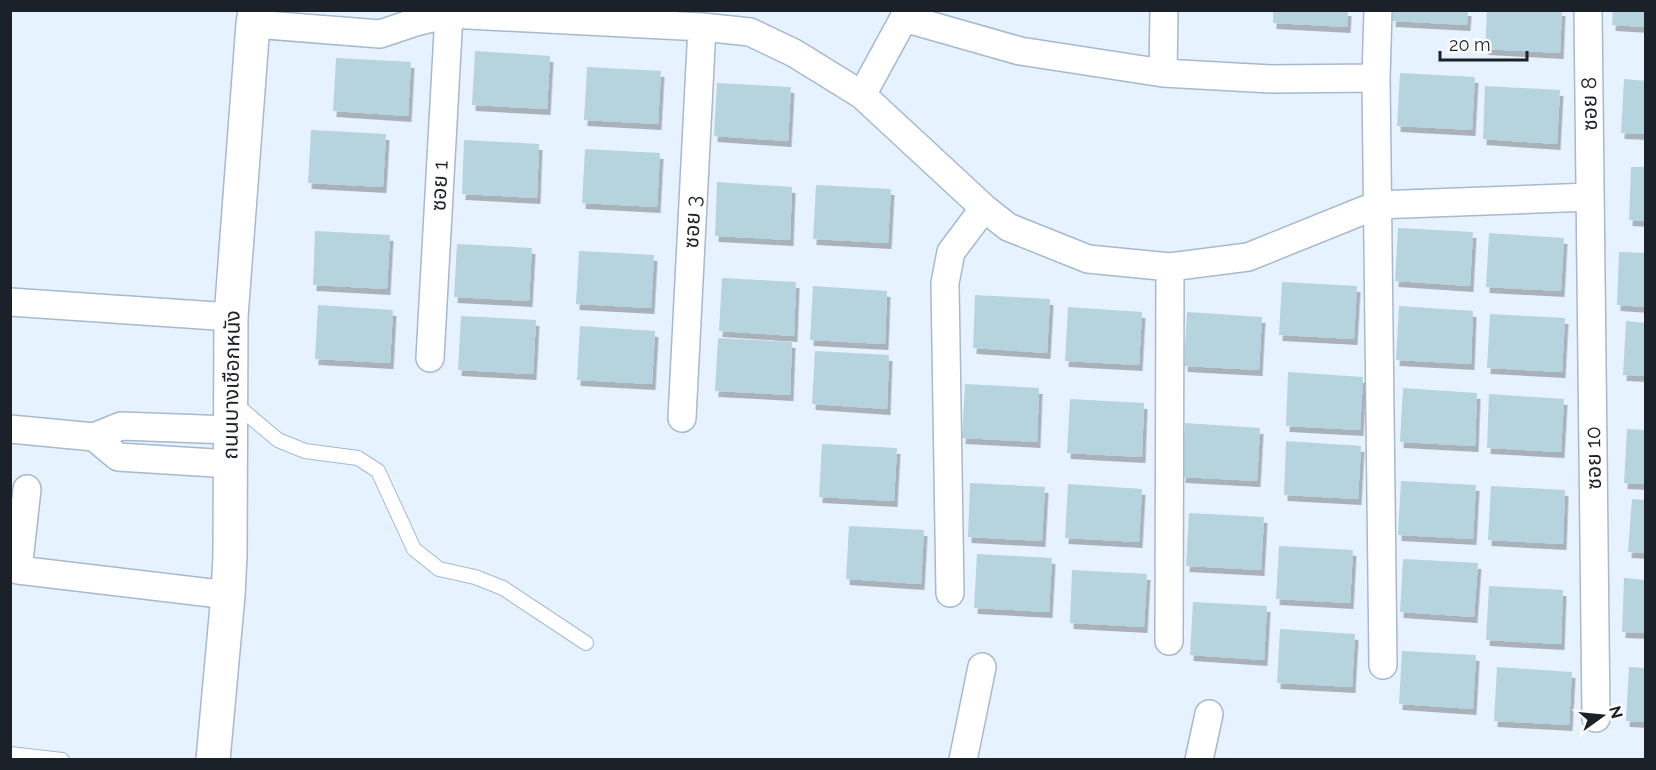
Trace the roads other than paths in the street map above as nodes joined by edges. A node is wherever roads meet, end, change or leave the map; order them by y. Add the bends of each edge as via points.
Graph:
1 (1164, 10) edge
2 (1378, 10) edge
3 (1588, 10) edge
4 (449, 14) junction
5 (904, 14) edge
6 (407, 16) edge
7 (254, 17) edge
8 (702, 27) junction
9 (1164, 73) junction
10 (1376, 78) junction
11 (862, 95) junction
12 (1590, 197) junction
13 (1377, 205) junction
14 (984, 208) junction
15 (1170, 267) junction
16 (10, 302) edge
17 (231, 317) junction
18 (430, 358) dead end
19 (230, 415) junction
20 (682, 418) dead end
21 (10, 429) edge
22 (93, 437) junction
23 (230, 464) junction
24 (27, 489) dead end
25 (14, 570) edge
26 (950, 593) dead end
27 (228, 596) junction
28 (1169, 641) dead end
29 (586, 643) dead end
30 (1383, 665) dead end
31 (982, 667) dead end
32 (1209, 714) dead end
33 (1596, 718) dead end
34 (10, 754) edge
35 (62, 759) edge
36 (213, 759) edge
37 (963, 759) edge
38 (1199, 759) edge

1 - 9 street
2 - 10 street
3 - 12 street, ซอย 8
4 - 6 street
4 - 8 street
4 - 18 street, ซอย 1
5 - 9 street via 1020,51
5 - 11 street
6 - 7 street via 380,34
7 - 17 street, ถนนบางเชือกหนัง
8 - 11 street via 750,32 794,53
8 - 20 street, ซอย 3
9 - 10 street via 1271,79
10 - 13 street
11 - 14 street
12 - 13 street
12 - 33 street, ซอย 10
13 - 15 street via 1248,257
13 - 30 street
14 - 15 street via 1008,227 1088,259
14 - 26 street via 951,252 945,283
15 - 28 street
16 - 17 street
17 - 19 street, ถนนบางเชือกหนัง
19 - 22 street via 121,426
19 - 23 street, ถนนบางเชือกหนัง
19 - 29 lane via 304,451 358,458 378,471 414,549 439,570 504,588
21 - 22 street
22 - 23 street via 118,457
23 - 27 street, ถนนบางเชือกหนัง
24 - 25 street
25 - 27 street
27 - 36 street, ถนนบางเชือกหนัง
31 - 37 street
32 - 38 street
34 - 35 lane

